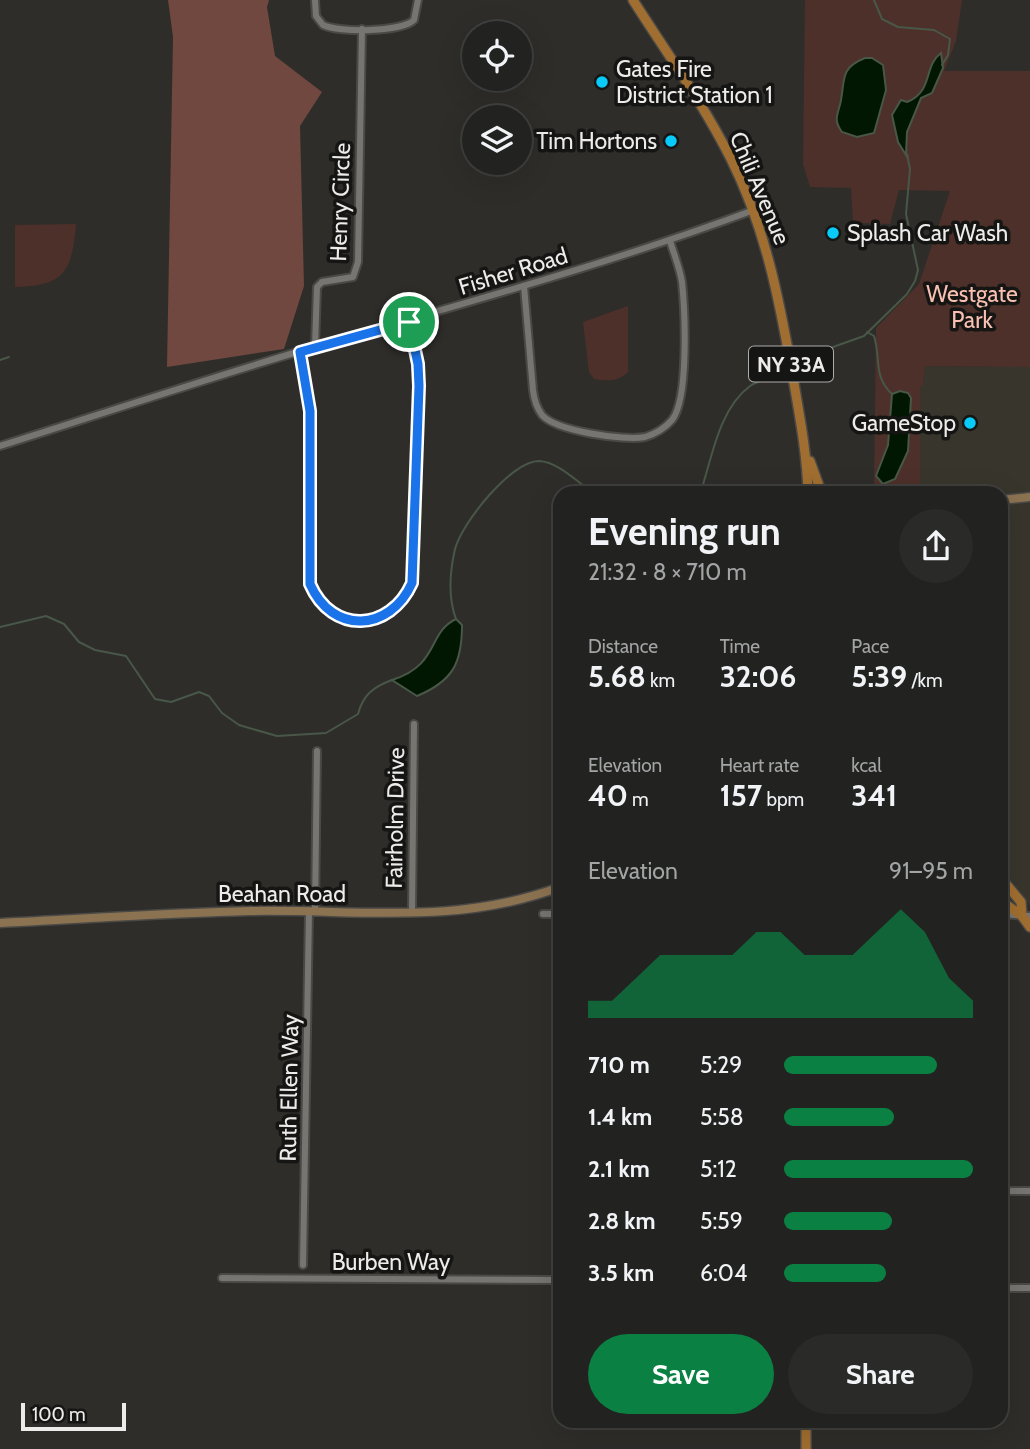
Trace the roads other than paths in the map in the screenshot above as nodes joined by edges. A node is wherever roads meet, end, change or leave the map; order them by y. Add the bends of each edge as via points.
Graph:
1 (315, 0) edge
2 (418, 0) edge
3 (633, 0) edge
4 (362, 29) junction
5 (754, 210) junction
6 (670, 241) junction
7 (524, 286) junction
8 (409, 322) junction
9 (315, 347) junction
10 (300, 352) junction
11 (0, 446) edge
12 (807, 453) junction
13 (808, 486) edge
14 (819, 486) edge
15 (1030, 497) edge
16 (1008, 499) edge
17 (414, 724) dead end
18 (317, 751) dead end
19 (1008, 886) edge
20 (553, 889) edge
21 (1008, 905) edge
22 (312, 912) junction
23 (411, 914) junction
24 (542, 914) dead end
25 (553, 914) edge
26 (1008, 915) edge
27 (1026, 916) edge
28 (0, 923) edge
29 (1030, 927) edge
30 (1008, 1191) edge
31 (1030, 1191) edge
32 (303, 1265) dead end
33 (222, 1278) dead end
34 (553, 1280) edge
35 (1008, 1288) edge
36 (1030, 1288) edge
37 (806, 1428) edge
38 (806, 1449) edge

1 - 4 street via 316,16 323,25
2 - 4 street via 414,20 404,27
3 - 5 main road, Chili Avenue / NY 33A via 712,126
4 - 9 street, Henry Circle via 358,262 353,277 317,287
5 - 6 street, Fisher Road
5 - 12 main road, Chili Avenue / NY 33A via 772,265
6 - 7 street, Fisher Road
6 - 7 street via 681,281 683,394 673,419 648,436 564,428 542,415 534,402
7 - 8 street, Fisher Road
8 - 9 street, Fisher Road
8 - 10 street via 419,386 414,570 406,596 384,617 365,621 335,615 319,601 310,584 310,411
9 - 10 street, Fisher Road
10 - 11 street, Fisher Road
12 - 13 main road, Chili Avenue / NY 33A
12 - 14 main road, Chili Avenue / NY 33A
15 - 16 street
17 - 23 street, Fairholm Drive
18 - 22 street, Ruth Ellen Way
19 - 27 main road
20 - 23 street, Beahan Road via 486,909
21 - 27 main road
22 - 23 street, Beahan Road
22 - 28 street, Beahan Road
22 - 32 street, Ruth Ellen Way
24 - 25 street
26 - 27 street
27 - 29 main road
30 - 31 street
33 - 34 street, Burben Way
35 - 36 street
37 - 38 main road

